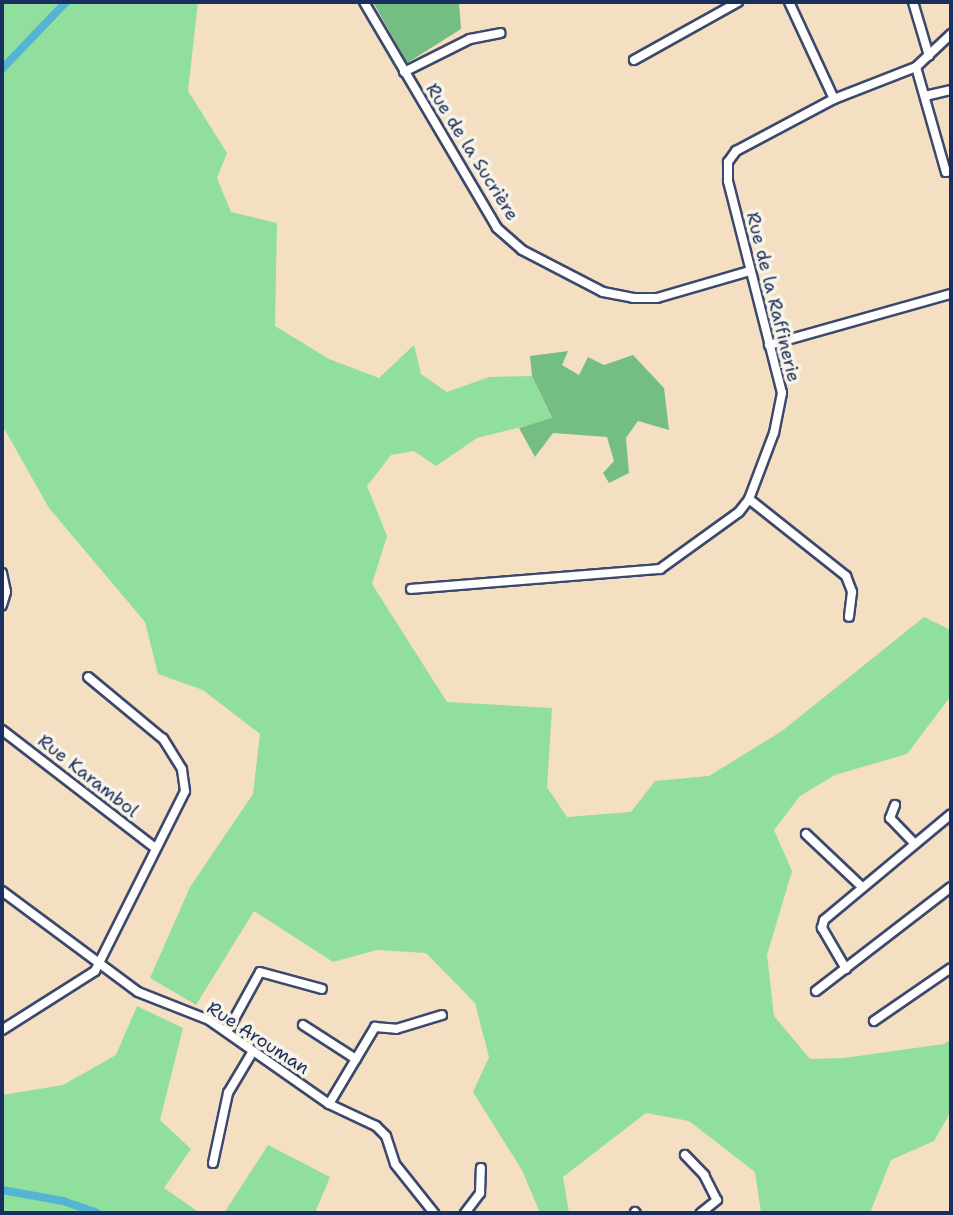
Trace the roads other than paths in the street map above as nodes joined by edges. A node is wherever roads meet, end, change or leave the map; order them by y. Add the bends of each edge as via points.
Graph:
1 (364, 2) edge
2 (738, 2) edge
3 (789, 2) edge
4 (913, 2) edge
5 (500, 33) dead end
6 (951, 34) edge
7 (929, 56) junction
8 (634, 60) dead end
9 (916, 67) junction
10 (404, 72) junction
11 (951, 90) edge
12 (925, 96) junction
13 (834, 99) junction
14 (951, 170) edge
15 (750, 271) junction
16 (951, 294) edge
17 (769, 345) junction
18 (749, 499) junction
19 (2, 573) edge
20 (411, 589) dead end
21 (2, 605) edge
22 (849, 617) dead end
23 (88, 677) dead end
24 (2, 730) edge
25 (895, 805) dead end
26 (951, 814) edge
27 (806, 834) dead end
28 (914, 843) junction
29 (155, 848) junction
30 (862, 887) junction
31 (951, 887) edge
32 (2, 891) edge
33 (98, 965) junction
34 (951, 968) edge
35 (846, 969) junction
36 (322, 989) dead end
37 (816, 991) dead end
38 (442, 1015) dead end
39 (874, 1021) dead end
40 (303, 1025) dead end
41 (2, 1030) edge
42 (228, 1032) junction
43 (253, 1051) junction
44 (356, 1059) junction
45 (329, 1104) junction
46 (685, 1155) dead end
47 (213, 1163) dead end
48 (481, 1168) dead end
49 (434, 1213) edge
50 (464, 1213) edge
51 (701, 1213) edge

1 - 10 street, Rue de la Sucrière
2 - 8 street
3 - 13 street
4 - 7 street
5 - 10 street via 470,39
6 - 7 street, Rue de la Raffinerie
7 - 9 street, Rue de la Raffinerie
9 - 12 street
9 - 13 street, Rue de la Raffinerie
10 - 15 street, Rue de la Sucrière via 498,228 544,264 603,292 633,298 657,298
11 - 12 street
12 - 14 street via 946,172
13 - 15 street, Rue de la Raffinerie via 736,151 728,162 728,181
15 - 17 street, Rue de la Raffinerie
16 - 17 street
17 - 18 street, Rue de la Raffinerie via 782,393 781,407
18 - 20 street, Rue de la Raffinerie via 698,545 660,569
18 - 22 street via 846,576 852,592
19 - 21 street via 6,593
23 - 29 street via 163,739 181,769 185,791
24 - 29 street, Rue Karambol
25 - 28 street via 890,818
26 - 28 street
27 - 30 street
28 - 30 street
29 - 33 street
30 - 35 street via 822,924
31 - 35 street
32 - 33 street, Rue Arouman
33 - 41 street
33 - 42 street, Rue Arouman via 138,992
34 - 39 street
35 - 37 street
36 - 42 street via 260,972
38 - 44 street via 396,1029 375,1027
40 - 44 street
42 - 43 street, Rue Arouman
43 - 45 street, Rue Arouman
43 - 47 street via 228,1093
44 - 45 street
45 - 49 street, Rue Arouman via 376,1126 386,1136 395,1164
46 - 51 street via 717,1200
48 - 50 street via 480,1194

